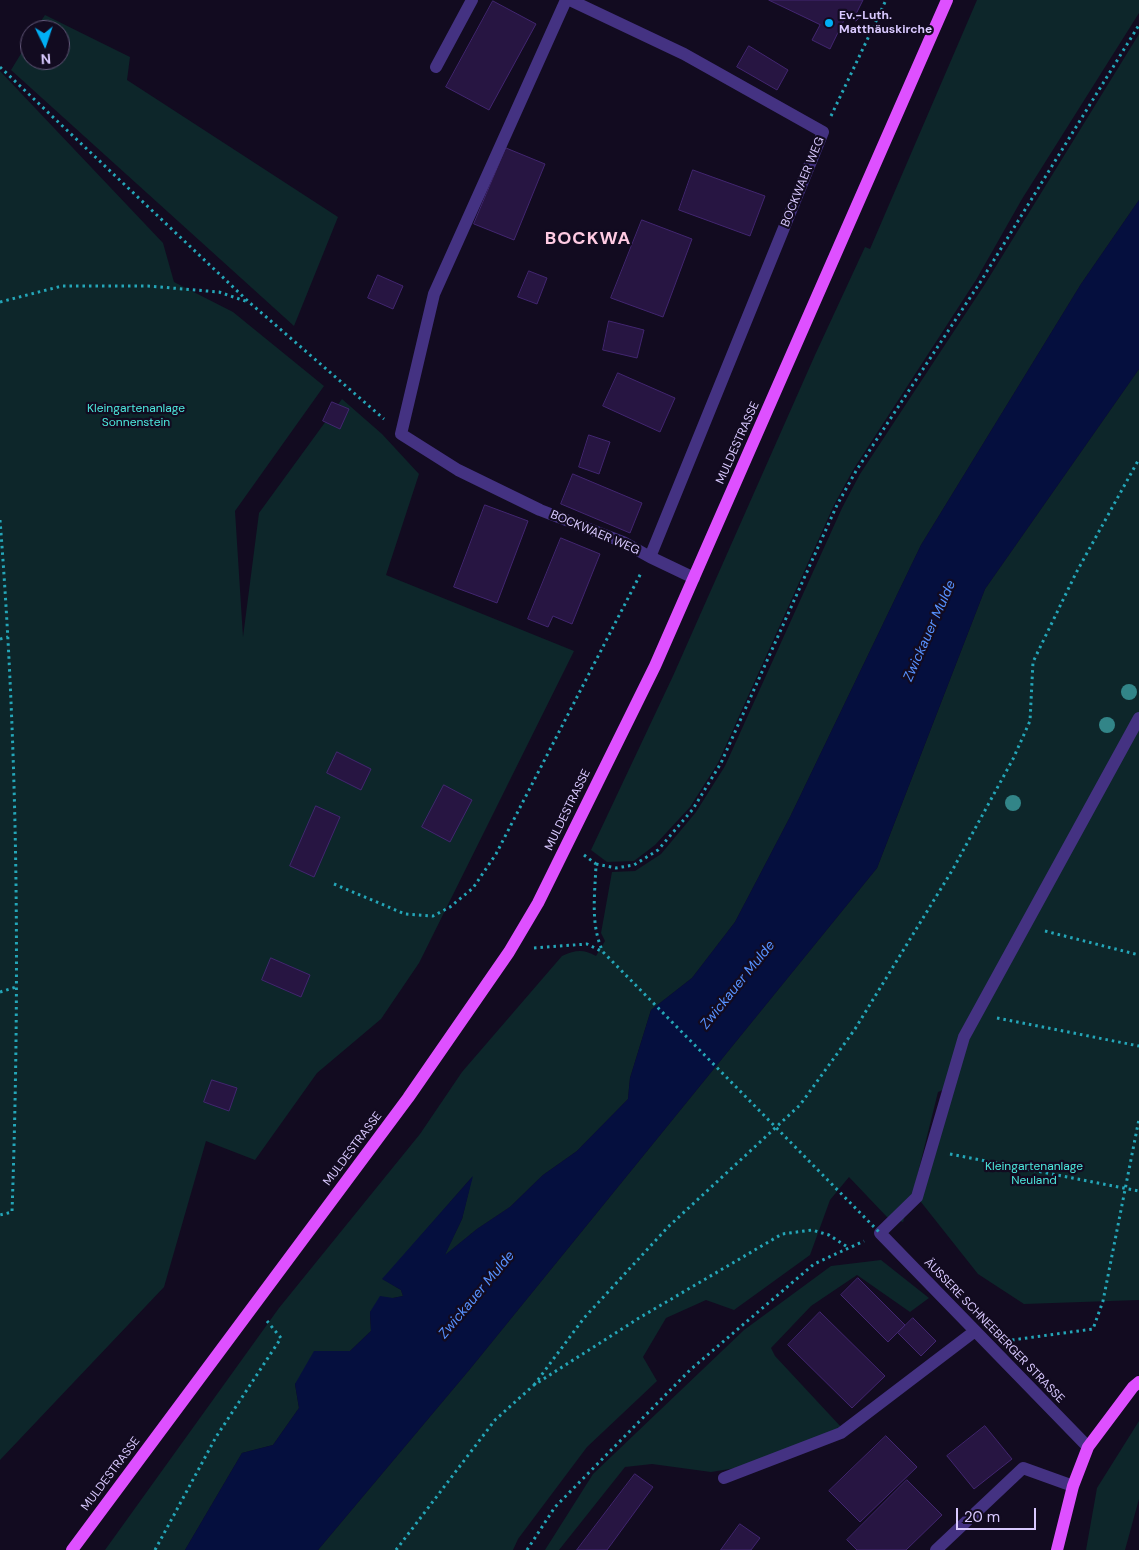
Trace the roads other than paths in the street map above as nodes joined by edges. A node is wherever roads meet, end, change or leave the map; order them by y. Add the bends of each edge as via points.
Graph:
1 (472, 0) edge
2 (568, 0) edge
3 (947, 0) edge
4 (436, 67) dead end
5 (650, 557) junction
6 (694, 578) junction
7 (1139, 718) edge
8 (975, 1331) junction
9 (1139, 1382) edge
10 (1088, 1447) junction
11 (724, 1478) dead end
12 (1073, 1486) junction
13 (72, 1550) edge
14 (936, 1550) edge
15 (1057, 1550) edge

1 - 4 street
2 - 5 street, BOCKWAER WEG via 434,294 401,434 458,470 540,510 623,542
2 - 5 street, BOCKWAER WEG via 684,54 824,132
3 - 6 main road, MULDESTRASSE
5 - 6 street
6 - 13 main road, MULDESTRASSE via 655,666 538,903 509,952 408,1098
7 - 8 street, ÄUSSERE SCHNEEBERGER STRASSE via 964,1037 917,1197 880,1233
8 - 10 street, ÄUSSERE SCHNEEBERGER STRASSE
8 - 11 street via 841,1433
9 - 10 main road
10 - 12 main road
12 - 14 street via 1023,1468
12 - 15 main road

